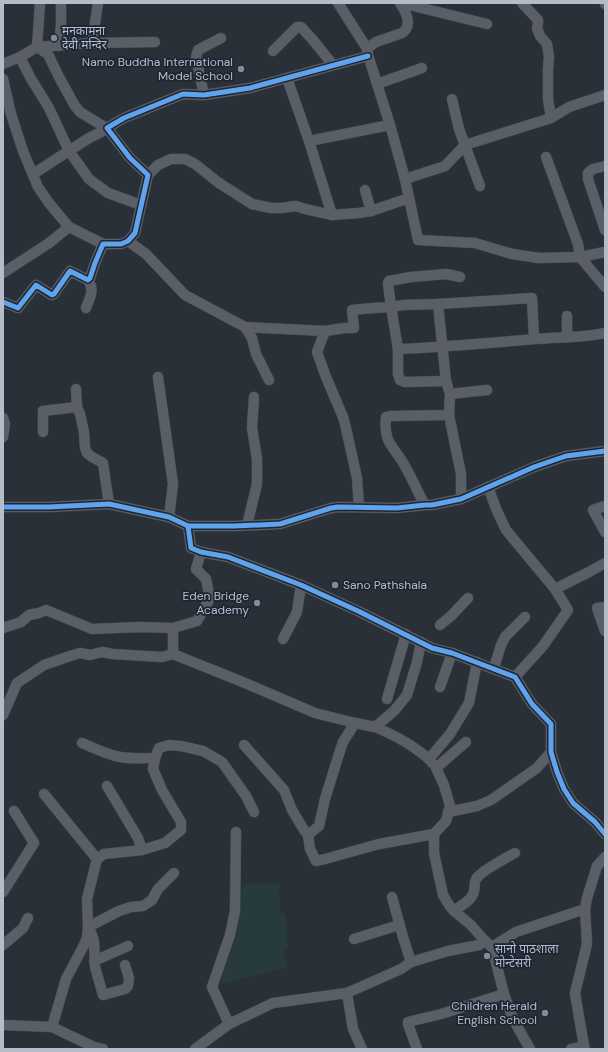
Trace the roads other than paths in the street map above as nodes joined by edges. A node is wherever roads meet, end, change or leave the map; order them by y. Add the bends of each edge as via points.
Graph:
1 (40, 3) edge
2 (61, 3) edge
3 (98, 3) edge
4 (338, 3) edge
5 (401, 3) edge
6 (522, 3) edge
7 (486, 24) dead end
8 (221, 38) dead end
9 (155, 42) dead end
10 (92, 43) junction
11 (60, 46) junction
12 (37, 47) junction
13 (273, 51) dead end
14 (368, 53) junction
15 (20, 57) junction
16 (3, 64) edge
17 (333, 65) junction
18 (422, 68) dead end
19 (287, 78) junction
20 (3, 79) edge
21 (377, 84) junction
22 (204, 95) junction
23 (605, 95) edge
24 (452, 99) dead end
25 (551, 118) junction
26 (390, 125) junction
27 (108, 128) junction
28 (309, 140) junction
29 (465, 145) junction
30 (69, 152) junction
31 (546, 157) dead end
32 (605, 166) edge
33 (33, 174) junction
34 (148, 176) junction
35 (405, 179) junction
36 (480, 186) dead end
37 (365, 190) dead end
38 (409, 198) junction
39 (141, 205) junction
40 (371, 211) junction
41 (332, 215) junction
42 (69, 227) junction
43 (605, 230) edge
44 (128, 241) junction
45 (103, 244) junction
46 (605, 252) edge
47 (580, 257) junction
48 (3, 273) edge
49 (460, 277) dead end
50 (88, 280) junction
51 (605, 287) edge
52 (3, 302) edge
53 (438, 304) junction
54 (391, 307) junction
55 (86, 308) dead end
56 (567, 316) dead end
57 (245, 327) junction
58 (325, 331) junction
59 (605, 334) edge
60 (567, 337) junction
61 (534, 339) junction
62 (443, 347) junction
63 (398, 349) junction
64 (158, 377) dead end
65 (269, 380) dead end
66 (446, 381) junction
67 (76, 389) dead end
68 (487, 390) dead end
69 (450, 394) junction
70 (254, 397) dead end
71 (77, 407) junction
72 (449, 415) junction
73 (3, 418) edge
74 (43, 432) dead end
75 (3, 437) edge
76 (605, 451) edge
77 (488, 487) junction
78 (461, 498) junction
79 (109, 504) junction
80 (424, 505) junction
81 (605, 506) edge
82 (3, 507) edge
83 (359, 507) junction
84 (169, 517) junction
85 (247, 525) junction
86 (188, 526) junction
87 (605, 532) edge
88 (201, 552) junction
89 (605, 563) edge
90 (301, 585) junction
91 (555, 589) junction
92 (468, 598) dead end
93 (605, 607) edge
94 (525, 617) dead end
95 (440, 626) dead end
96 (3, 628) edge
97 (173, 628) junction
98 (605, 631) edge
99 (406, 634) junction
100 (282, 639) dead end
101 (421, 642) junction
102 (452, 653) junction
103 (173, 654) junction
104 (477, 662) junction
105 (494, 668) junction
106 (515, 677) junction
107 (440, 687) dead end
108 (387, 699) dead end
109 (3, 715) edge
110 (355, 723) junction
111 (375, 727) junction
112 (466, 742) dead end
113 (82, 743) dead end
114 (244, 744) dead end
115 (551, 752) junction
116 (155, 758) junction
117 (429, 759) junction
118 (436, 768) junction
119 (107, 786) dead end
120 (44, 794) dead end
121 (14, 811) dead end
122 (254, 812) dead end
123 (448, 812) junction
124 (236, 832) dead end
125 (434, 834) junction
126 (605, 834) edge
127 (308, 835) junction
128 (142, 850) junction
129 (516, 853) dead end
130 (605, 857) edge
131 (97, 859) junction
132 (174, 873) dead end
133 (3, 892) edge
134 (392, 898) dead end
135 (585, 909) junction
136 (454, 911) junction
137 (28, 918) dead end
138 (399, 926) junction
139 (88, 928) junction
140 (354, 939) dead end
141 (488, 944) junction
142 (3, 945) edge
143 (128, 946) dead end
144 (94, 961) junction
145 (411, 962) junction
146 (126, 965) dead end
147 (347, 993) junction
148 (504, 994) junction
149 (229, 1024) junction
150 (3, 1025) edge
151 (52, 1027) junction
152 (198, 1048) edge
153 (585, 1048) edge
154 (103, 1049) edge
155 (362, 1049) edge
156 (417, 1049) edge
157 (530, 1049) edge
158 (571, 1049) edge

1 - 12 street
2 - 11 street
3 - 10 street
4 - 14 street
5 - 7 street
5 - 14 street via 408,23 406,31 376,42 370,46
6 - 25 street via 538,20 540,36 547,44
8 - 22 street via 198,50 196,57
9 - 10 street
10 - 11 street
11 - 12 street
12 - 15 street
12 - 27 street via 48,54 80,112
13 - 17 street via 297,27 301,27
14 - 17 street
14 - 21 street
15 - 16 street
15 - 30 street via 49,108
17 - 19 street
18 - 21 street
19 - 22 street via 250,88
19 - 28 street
20 - 33 street via 11,114
21 - 26 street
22 - 27 street via 183,94 124,118
23 - 25 street via 569,107
24 - 29 street
25 - 29 street
26 - 28 street
26 - 35 street
27 - 30 street
27 - 34 street via 130,158
28 - 41 street
29 - 35 street via 445,166
29 - 36 street
30 - 33 street
30 - 39 street via 89,179 108,193
31 - 47 street via 578,244
32 - 43 street via 593,169 588,173 588,179
33 - 42 street via 38,187
34 - 39 street
34 - 41 street via 158,165 171,158 185,159 252,204 271,208 296,206
35 - 38 street
37 - 40 street
38 - 40 street
38 - 47 street via 418,240 475,243 512,254 540,258
39 - 44 street via 135,233
40 - 41 street
42 - 45 street
42 - 48 street
44 - 45 street via 121,244
44 - 57 street via 146,254 185,295
45 - 50 street
46 - 47 street
47 - 51 street
49 - 54 street via 446,274 389,281
50 - 52 street via 70,271 54,294 36,285 18,308
50 - 55 street via 92,290
53 - 54 street
53 - 61 street via 532,298
53 - 62 street
54 - 58 street via 352,310 354,328
54 - 63 street
56 - 60 street
57 - 58 street
57 - 65 street
58 - 83 street via 317,352 345,424 357,478
59 - 60 street
60 - 61 street
61 - 62 street
62 - 63 street
62 - 66 street
63 - 66 street via 400,380
64 - 84 street via 173,484
66 - 69 street
67 - 71 street
68 - 69 street
69 - 72 street
70 - 85 street via 252,428 257,459 257,484
71 - 74 street via 43,411
71 - 79 street via 87,453 103,463
72 - 78 street via 461,474
72 - 80 street via 386,417 388,442 406,467
73 - 75 street
76 - 77 street via 566,456
77 - 78 street
77 - 91 street via 506,530
78 - 80 street
79 - 82 street
79 - 84 street
80 - 83 street via 396,508
81 - 87 street via 593,510
83 - 85 street via 331,508 280,524
84 - 86 street
85 - 86 street
86 - 88 street via 191,548
88 - 90 street via 228,557
88 - 97 street via 196,569 206,579 210,598 197,621
89 - 91 street
90 - 99 street
90 - 100 street via 297,612
91 - 106 street via 568,610 543,646
92 - 95 street
93 - 98 street via 597,608
94 - 105 street via 505,637
96 - 97 street via 46,610 92,629
97 - 103 street
99 - 101 street
99 - 108 street
101 - 102 street
101 - 111 street via 408,695
102 - 104 street
102 - 107 street
103 - 109 street via 162,657 102,652 80,653 44,665 17,683
103 - 110 street via 315,713
104 - 105 street
104 - 117 street via 469,702 450,734
105 - 106 street
106 - 115 street via 532,704 551,724
110 - 111 street
110 - 127 street via 343,742 319,826
111 - 117 street via 395,735
112 - 118 street
113 - 116 street via 119,757
114 - 127 street via 284,790 292,810
115 - 123 street via 537,768 491,800 477,806
115 - 126 street via 564,789 573,803
116 - 122 street via 159,748 169,745 202,751 222,762
116 - 128 street via 153,769 181,822 182,830 165,843
117 - 118 street
118 - 123 street via 450,806
119 - 128 street via 138,838
120 - 131 street
121 - 133 street via 34,843
123 - 125 street via 446,821
124 - 149 street via 235,911 230,935 212,987
125 - 127 street via 379,844 316,861 310,849
125 - 136 street via 434,853 443,895
128 - 131 street via 104,854
129 - 136 street via 485,870 476,879 471,897
130 - 135 street via 597,866
131 - 139 street via 87,899
132 - 139 street via 158,889 152,900 143,906 119,911
134 - 138 street
135 - 141 street
135 - 153 street via 587,944 575,993
136 - 141 street
137 - 142 street via 23,928
138 - 140 street
138 - 145 street
139 - 144 street via 94,941
139 - 151 street via 84,945 66,979
141 - 145 street via 448,951
141 - 148 street
143 - 144 street
144 - 146 street via 103,995 128,986
145 - 147 street
147 - 149 street via 273,1003
147 - 155 street via 353,1029
148 - 156 street via 408,1022
148 - 157 street via 513,1019
149 - 152 street
150 - 151 street
151 - 154 street
153 - 158 street

